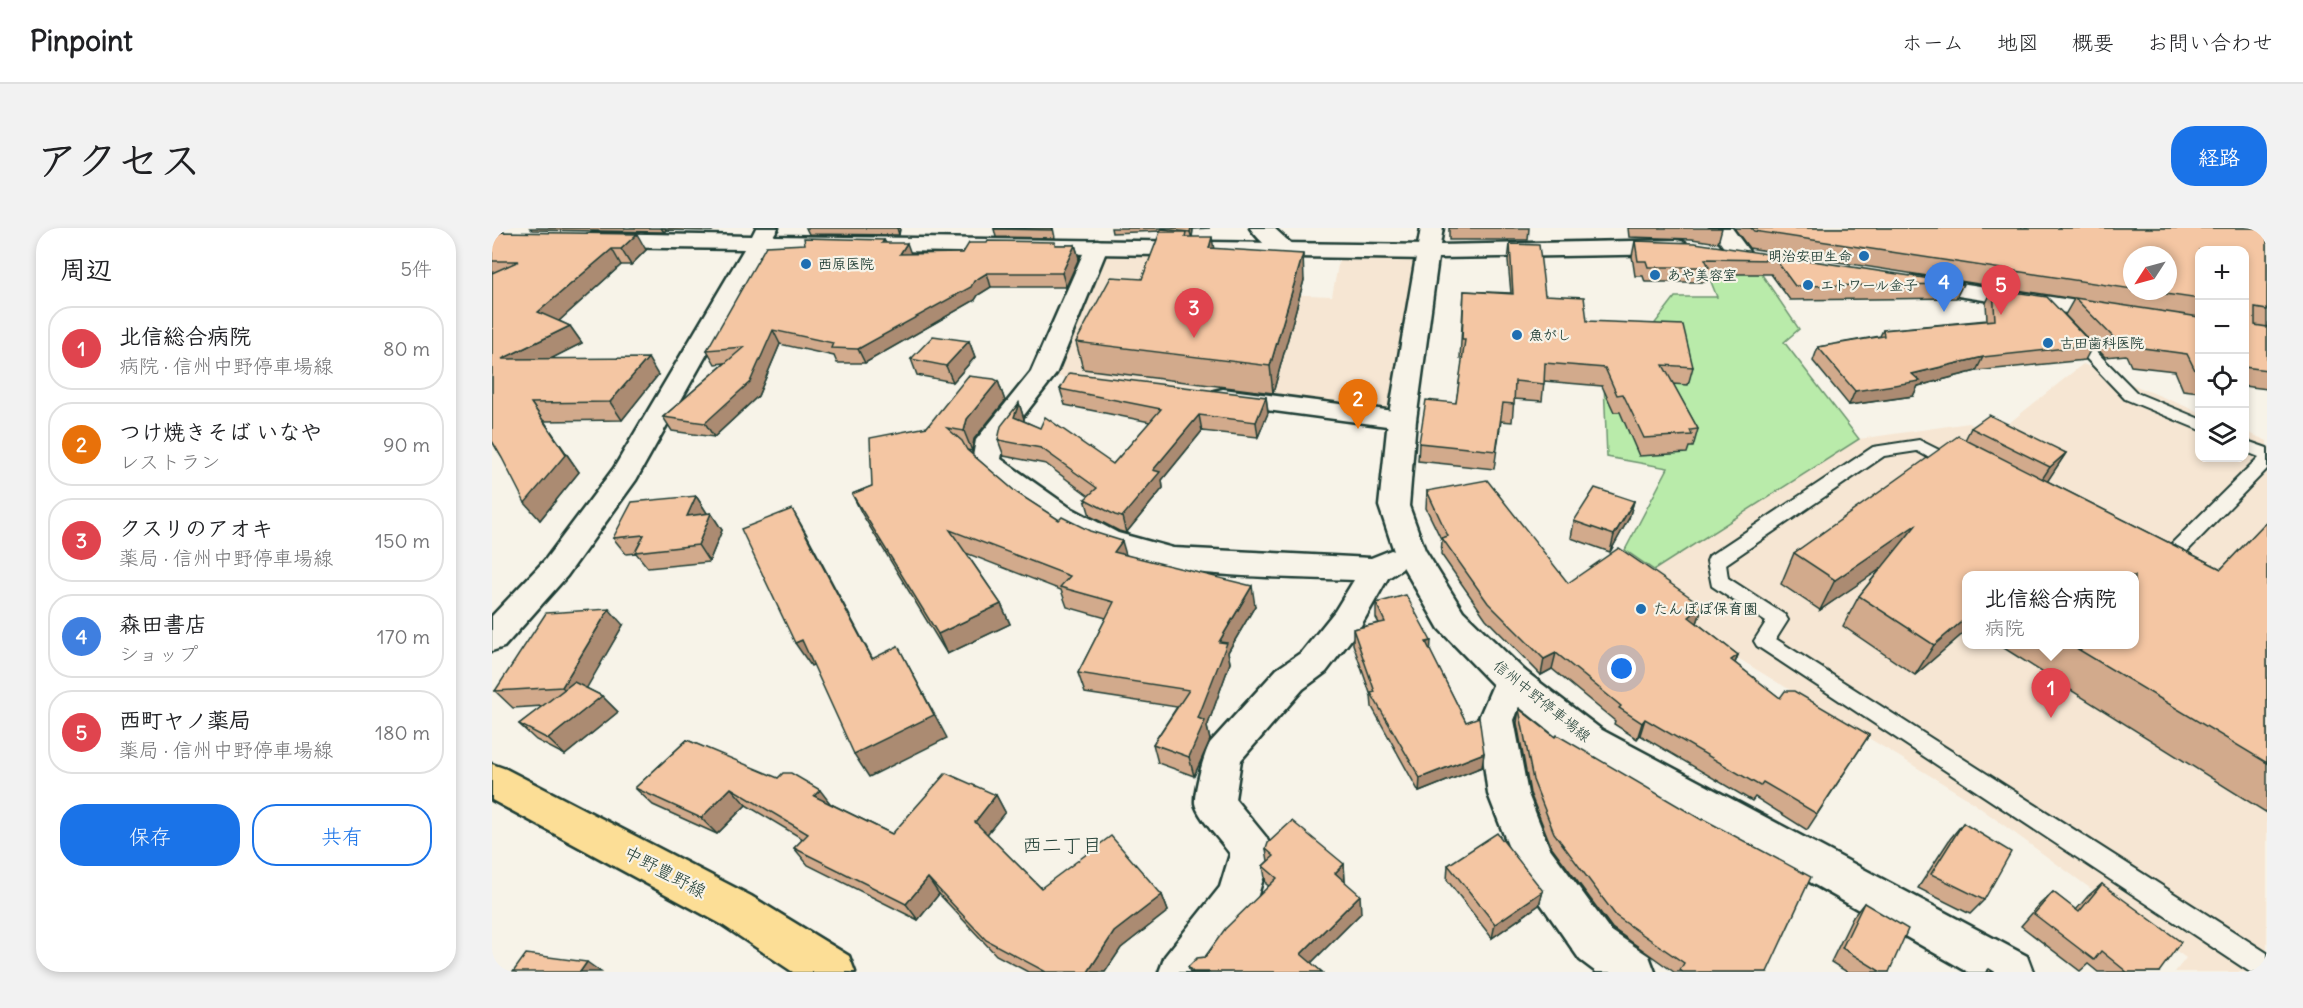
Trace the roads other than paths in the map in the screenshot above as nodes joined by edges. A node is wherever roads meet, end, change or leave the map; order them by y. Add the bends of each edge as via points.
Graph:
1 (1261, 228) edge
2 (1721, 228) edge
3 (763, 235) edge
4 (576, 240) edge
5 (1431, 240) edge
6 (1097, 248) junction
7 (1286, 249) junction
8 (1740, 254) junction
9 (1763, 258) edge
10 (1891, 279) edge
11 (2043, 304) junction
12 (2195, 326) edge
13 (1194, 394) edge
14 (1402, 420) junction
15 (2195, 423) edge
16 (2249, 447) edge
17 (2267, 454) edge
18 (2267, 459) edge
19 (1970, 472) edge
20 (1410, 551) junction
21 (2146, 565) edge
22 (1376, 570) junction
23 (492, 638) edge
24 (1512, 681) junction
25 (492, 781) edge
26 (2267, 968) edge
27 (833, 972) edge
28 (1181, 972) edge
29 (1633, 972) edge
30 (2011, 972) edge

1 - 7 street
2 - 8 street
3 - 4 street
3 - 6 street
3 - 23 street via 626,473 556,568
5 - 7 street
5 - 8 street via 1653,246
5 - 14 street, 信州中野停車場線
6 - 7 street
6 - 22 street via 1055,376 990,440 986,462 1058,514 1108,541 1173,559
8 - 9 street
10 - 11 street
11 - 12 street
11 - 15 lane via 2131,396
13 - 14 street
14 - 20 street, 信州中野停車場線 via 1394,506
16 - 17 lane
18 - 21 lane via 2156,571
19 - 26 lane via 1919,445 1879,451 1716,561 1719,581 1778,620 1764,641
20 - 22 street
20 - 24 street, 信州中野停車場線 via 1451,620
22 - 28 street via 1347,620 1314,662 1290,679 1223,754 1215,803 1252,850 1238,897
24 - 29 street via 1496,720 1508,794 1533,858 1595,945
24 - 30 street, 信州中野停車場線 via 1588,741 1706,802
25 - 27 main road, 中野豊野線 via 736,910

